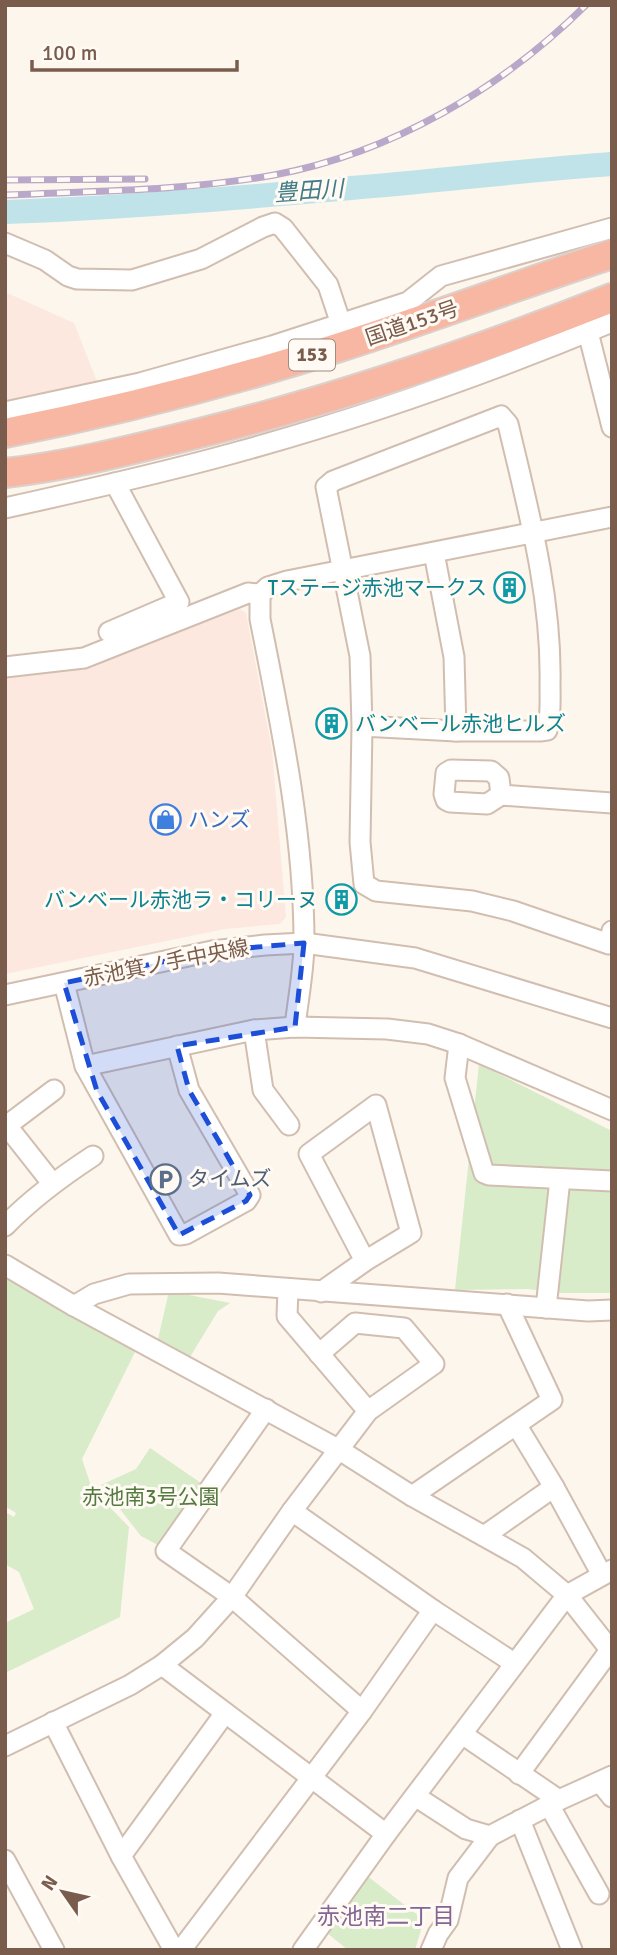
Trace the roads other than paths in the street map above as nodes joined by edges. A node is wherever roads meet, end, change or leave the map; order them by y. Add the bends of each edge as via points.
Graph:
1 (612, 228) edge
2 (5, 243) edge
3 (551, 247) junction
4 (612, 254) edge
5 (539, 278) junction
6 (612, 298) edge
7 (385, 321) junction
8 (612, 322) edge
9 (341, 324) junction
10 (588, 332) junction
11 (214, 374) junction
12 (5, 412) edge
13 (264, 418) junction
14 (612, 426) edge
15 (5, 433) edge
16 (234, 453) junction
17 (115, 454) junction
18 (5, 473) edge
19 (115, 483) junction
20 (44, 499) junction
21 (5, 508) edge
22 (612, 517) edge
23 (533, 533) junction
24 (434, 553) junction
25 (343, 569) junction
26 (260, 594) junction
27 (108, 632) dead end
28 (5, 667) edge
29 (362, 726) junction
30 (456, 731) junction
31 (500, 795) dead end
32 (612, 803) edge
33 (612, 931) edge
34 (304, 943) junction
35 (64, 983) junction
36 (5, 995) edge
37 (612, 1018) edge
38 (295, 1027) junction
39 (254, 1030) junction
40 (459, 1044) junction
41 (177, 1046) junction
42 (85, 1066) junction
43 (54, 1090) dead end
44 (612, 1110) edge
45 (289, 1125) dead end
46 (6, 1127) edge
47 (93, 1156) dead end
48 (560, 1179) junction
49 (612, 1181) edge
50 (52, 1183) junction
51 (5, 1226) edge
52 (365, 1261) junction
53 (5, 1265) edge
54 (288, 1289) junction
55 (321, 1292) junction
56 (507, 1304) junction
57 (74, 1306) junction
58 (546, 1308) junction
59 (612, 1310) edge
60 (319, 1354) junction
61 (266, 1409) junction
62 (368, 1410) junction
63 (517, 1426) junction
64 (338, 1449) junction
65 (554, 1487) junction
66 (412, 1496) junction
67 (292, 1511) junction
68 (484, 1536) junction
69 (607, 1572) edge
70 (567, 1595) junction
71 (232, 1597) junction
72 (433, 1610) junction
73 (611, 1651) edge
74 (514, 1663) junction
75 (162, 1665) junction
76 (362, 1711) junction
77 (225, 1713) junction
78 (53, 1723) junction
79 (462, 1734) junction
80 (5, 1746) edge
81 (519, 1774) junction
82 (310, 1779) junction
83 (608, 1785) edge
84 (415, 1796) junction
85 (554, 1803) junction
86 (520, 1820) junction
87 (386, 1834) junction
88 (490, 1836) junction
89 (121, 1856) junction
90 (5, 1860) edge
91 (598, 1894) dead end
92 (312, 1947) edge
93 (54, 1950) edge
94 (174, 1950) edge
95 (181, 1950) edge
96 (430, 1950) edge
97 (572, 1950) edge

1 - 3 street
2 - 9 street via 77,279 132,280 201,259 275,223 328,285
3 - 5 street
3 - 7 street via 441,276
4 - 5 highway, 国道153号 / 153
5 - 7 highway, 国道153号 / 153
6 - 13 highway, 153 via 430,365
7 - 9 street
7 - 11 highway, 国道153号 / 153
8 - 10 street
9 - 11 street
10 - 14 street
10 - 16 street via 465,378
11 - 12 street via 140,383
11 - 15 highway, 国道153号 / 153 via 68,421
13 - 16 street
13 - 17 highway, 153
16 - 19 street
17 - 18 highway, 153
17 - 20 street
19 - 20 street
19 - 27 street via 179,602
20 - 21 street
22 - 23 street
23 - 24 street
23 - 25 street via 508,424 501,416 326,487
23 - 30 street via 551,652 547,730
24 - 25 street
24 - 30 street via 454,657
25 - 26 street via 287,581
25 - 29 street via 360,656
26 - 28 street via 248,593 85,658
26 - 34 street via 260,619 290,783
29 - 30 street
29 - 33 street via 363,884 376,891 472,901 609,944
31 - 32 street
34 - 35 street, 赤池箕ノ手中央線 via 212,951
34 - 37 street, 赤池箕ノ手中央線 via 415,958
34 - 38 street
35 - 36 street, 赤池箕ノ手中央線
35 - 42 street
38 - 39 street
38 - 40 street via 387,1029
39 - 41 street
39 - 45 street via 263,1090
40 - 44 street
40 - 48 street via 455,1079 485,1172
41 - 42 street
41 - 42 street via 189,1090 250,1195 186,1234 179,1235
43 - 46 street
46 - 50 street
47 - 50 street
48 - 49 street
48 - 58 street
50 - 51 street
52 - 52 street via 411,1233 376,1105 309,1154
52 - 55 street
53 - 57 street
54 - 55 street
54 - 57 street via 218,1283 129,1284 94,1294
54 - 60 street via 287,1316
55 - 56 street
56 - 58 street
56 - 63 street via 552,1400
57 - 61 street
58 - 59 street
60 - 62 street
60 - 62 street via 355,1323 404,1328 434,1364
61 - 64 street
61 - 71 street via 166,1550
62 - 64 street
63 - 65 street
63 - 66 street
64 - 66 street
64 - 67 street
65 - 68 street
65 - 69 street
66 - 68 street
67 - 71 street
67 - 72 street
68 - 70 street via 523,1558
69 - 70 street
70 - 73 street
70 - 74 street
71 - 75 street via 195,1638
71 - 76 street
72 - 74 street
72 - 76 street
73 - 81 street
74 - 79 street
75 - 77 street
75 - 78 street
76 - 82 street
77 - 82 street
77 - 89 street
78 - 80 street
78 - 89 street
79 - 81 street
79 - 84 street
81 - 85 street
82 - 87 street
82 - 95 street
83 - 85 street
84 - 87 street
84 - 88 street via 466,1829
85 - 86 street
85 - 91 street
86 - 88 street
86 - 97 street
87 - 92 street
88 - 96 street via 458,1878 448,1920
89 - 94 street
90 - 93 street

